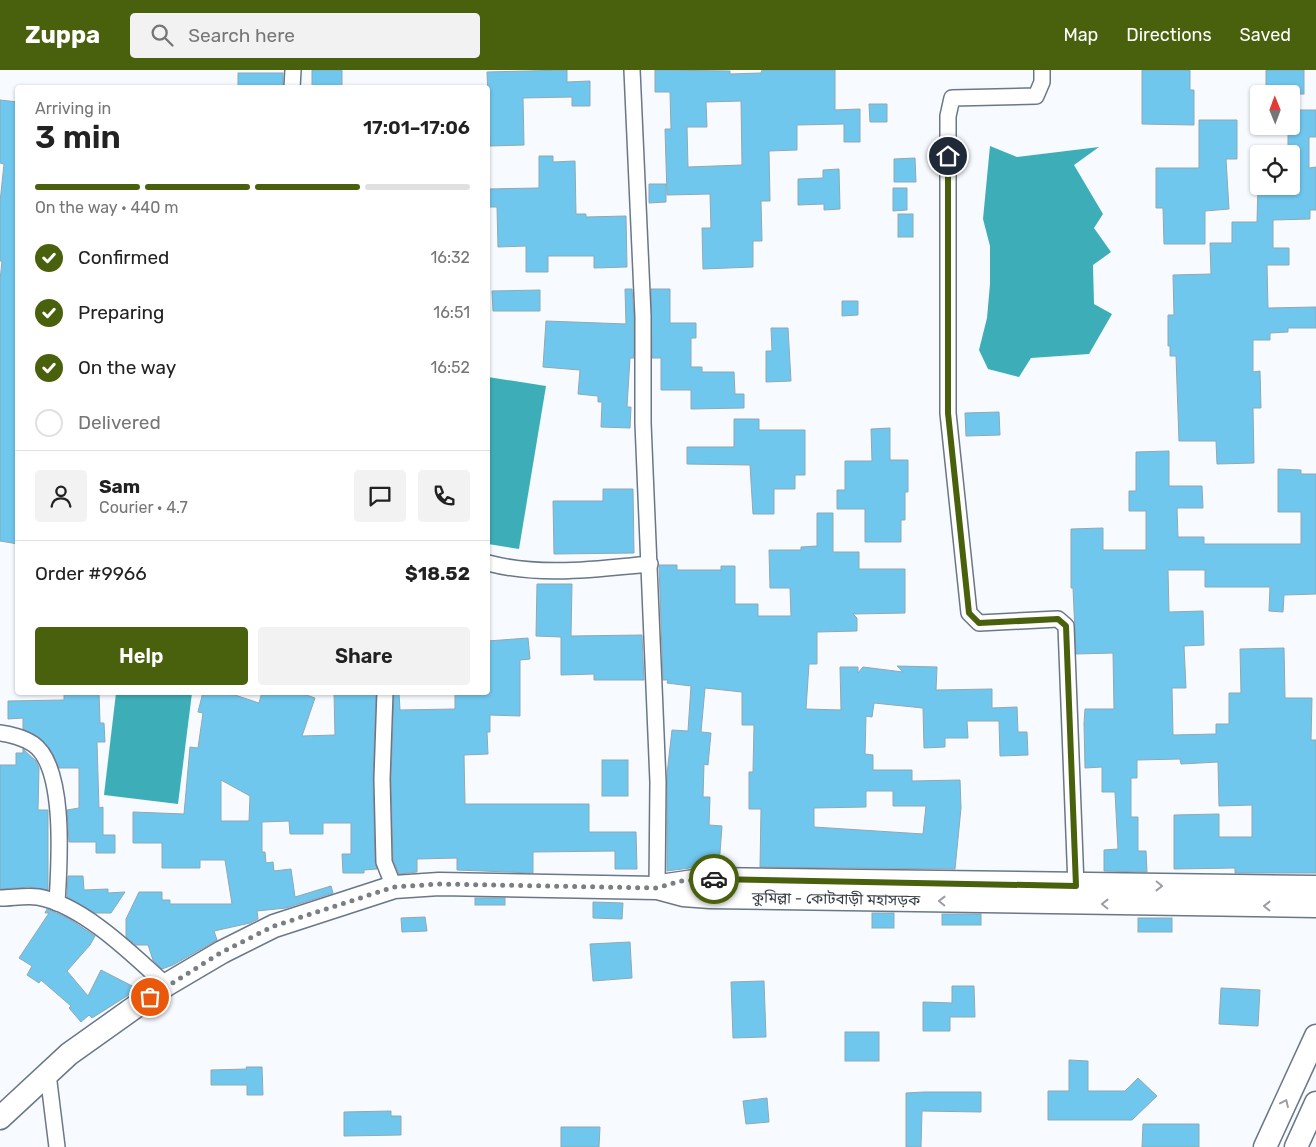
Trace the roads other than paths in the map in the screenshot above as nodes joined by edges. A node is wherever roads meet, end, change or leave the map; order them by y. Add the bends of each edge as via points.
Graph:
1 (292, 70) edge
2 (632, 70) edge
3 (1042, 70) edge
4 (292, 85) edge
5 (490, 564) edge
6 (650, 564) junction
7 (385, 695) edge
8 (0, 733) edge
9 (1076, 886) junction
10 (394, 887) junction
11 (1316, 887) edge
12 (656, 888) junction
13 (1041, 894) junction
14 (0, 898) edge
15 (57, 903) junction
16 (1316, 906) edge
17 (166, 986) junction
18 (1316, 1036) edge
19 (48, 1074) junction
20 (1316, 1103) edge
21 (0, 1118) edge
22 (57, 1147) edge
23 (1265, 1147) edge
24 (1296, 1147) edge

1 - 4 street
2 - 6 street
3 - 9 street via 1042,82 1036,96 952,98 948,116 948,413 969,613 979,623 1058,619 1066,626
5 - 6 street via 567,572
6 - 12 street via 658,782
7 - 10 street via 384,862
8 - 15 street via 34,744 44,759 55,788 60,829
9 -> 11 main road, কুমিল্লা - কোটবাড়ী মহাসড়ক
9 - 13 main road, কুমিল্লা - কোটবাড়ী মহাসড়ক
10 - 12 main road, কুমিল্লা - কোটবাড়ী মহাসড়ক via 439,884
10 - 17 main road, কুমিল্লা - কোটবাড়ী মহাসড়ক via 274,926 222,952
12 - 13 main road, কুমিল্লা - কোটবাড়ী মহাসড়ক via 710,897
16 -> 13 main road, কুমিল্লা - কোটবাড়ী মহাসড়ক
14 - 15 street via 37,897
15 - 17 street via 90,921
17 - 19 main road, কুমিল্লা - কোটবাড়ী মহাসড়ক via 69,1054
23 -> 18 main road
19 - 21 main road, কুমিল্লা - কোটবাড়ী মহাসড়ক
19 - 22 street
20 - 24 main road

